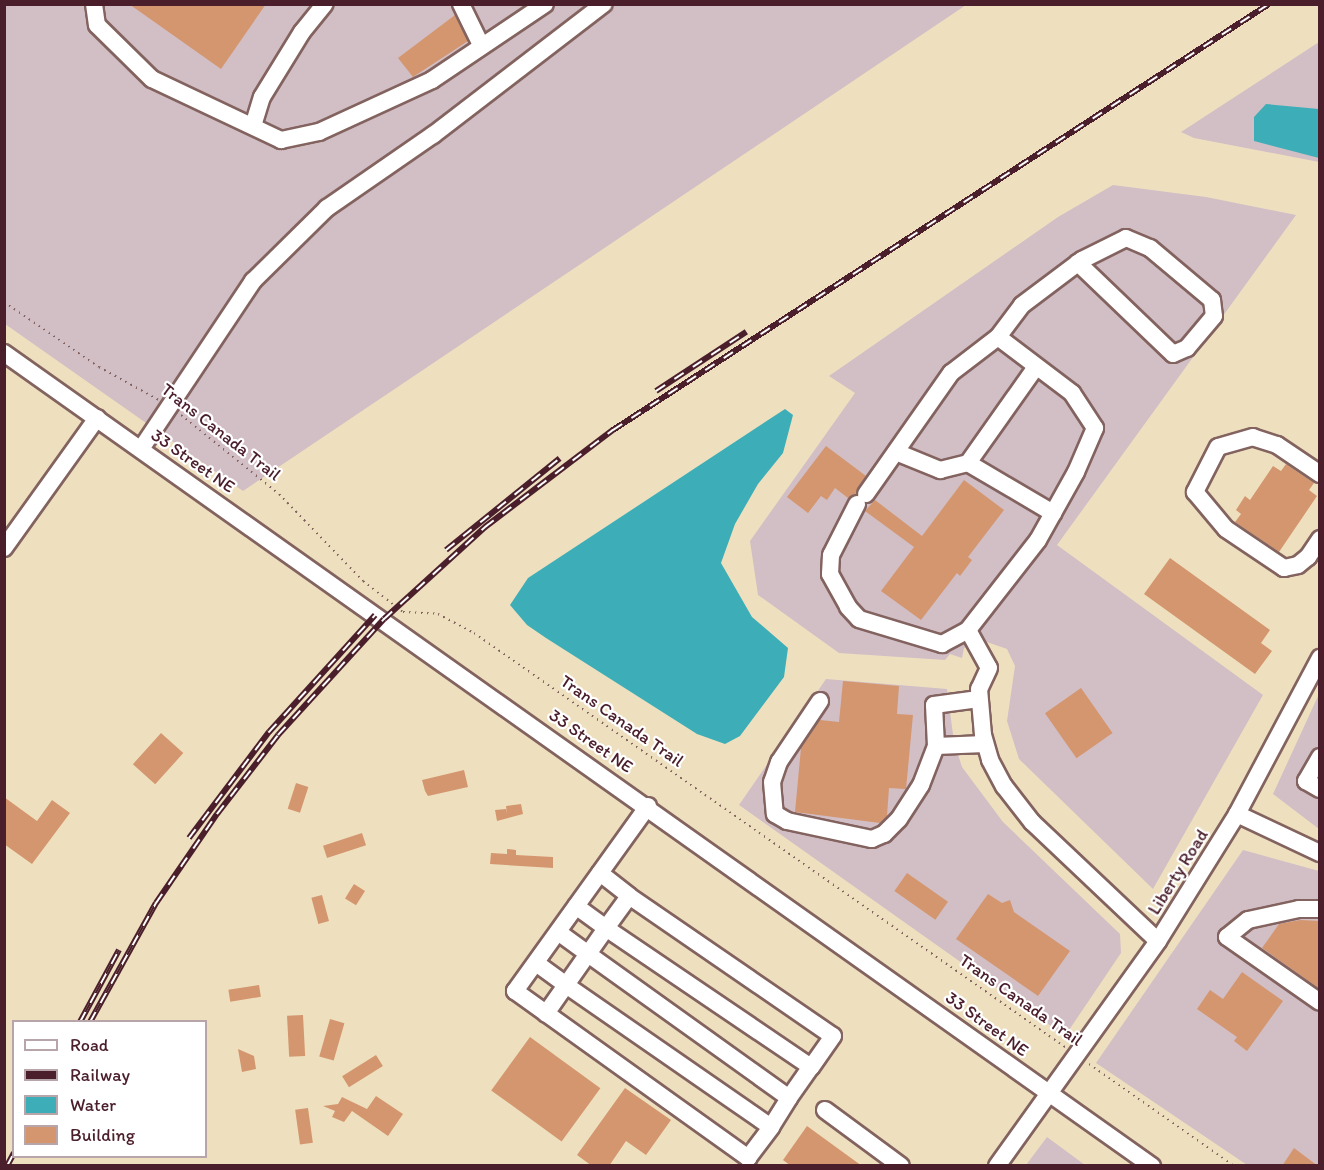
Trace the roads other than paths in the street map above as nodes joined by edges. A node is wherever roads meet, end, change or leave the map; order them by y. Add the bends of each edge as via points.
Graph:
1 (94, 4) edge
2 (325, 4) edge
3 (461, 4) edge
4 (545, 4) edge
5 (604, 4) edge
6 (481, 45) junction
7 (253, 126) junction
8 (1078, 263) junction
9 (998, 338) junction
10 (4, 353) edge
11 (1036, 367) junction
12 (97, 418) junction
13 (141, 449) junction
14 (896, 452) junction
15 (968, 463) junction
16 (1320, 474) edge
17 (1053, 513) junction
18 (1320, 538) edge
19 (4, 548) edge
20 (1314, 562) edge
21 (968, 630) junction
22 (1318, 666) edge
23 (979, 699) junction
24 (820, 701) dead end
25 (985, 744) junction
26 (936, 746) junction
27 (1320, 757) edge
28 (1320, 789) edge
29 (648, 806) junction
30 (1237, 814) junction
31 (1317, 848) edge
32 (600, 873) junction
33 (629, 896) junction
34 (576, 906) junction
35 (1320, 909) edge
36 (606, 928) junction
37 (558, 932) junction
38 (1158, 941) junction
39 (588, 954) junction
40 (536, 963) junction
41 (566, 985) junction
42 (1320, 1002) edge
43 (546, 1014) junction
44 (811, 1067) junction
45 (1049, 1092) junction
46 (789, 1098) junction
47 (825, 1110) dead end
48 (771, 1127) junction
49 (901, 1166) edge
50 (997, 1166) edge
51 (1152, 1166) edge

1 - 7 street via 98,25 152,79
2 - 7 street via 302,32 262,97
3 - 6 street
4 - 6 street
5 - 13 street via 433,135 327,208 253,281
6 - 7 street via 432,80 319,132 281,140
8 - 8 street via 1126,238 1150,248 1212,300 1214,316 1187,348 1173,354
8 - 9 street via 1022,305
9 - 11 street
9 - 14 street via 951,373
10 - 12 street, 33 Street NE
11 - 15 street
11 - 17 street via 1072,393 1095,428
12 - 13 street, 33 Street NE
12 - 19 street
13 - 29 street, 33 Street NE
14 - 15 street via 940,470
14 - 21 street via 861,499 831,555 830,574 859,619 942,644
15 - 17 street
16 - 20 street via 1277,445 1252,437 1218,447 1195,492 1226,529 1284,568
17 - 21 street via 1038,540
18 - 20 street
21 - 23 street via 989,668
22 - 30 street, Liberty Road
23 - 25 street
23 - 26 street via 934,705
24 - 26 street via 779,762 772,782 776,814 787,821 872,839 884,834 921,784
25 - 26 street
25 - 38 street via 1004,786 1032,822
27 - 28 street via 1306,781
29 - 32 street
29 - 45 street, 33 Street NE
30 - 31 street
30 - 38 street, Liberty Road
32 - 33 street
32 - 34 street
33 - 36 street
33 - 44 street via 833,1036
34 - 36 street
34 - 37 street
35 - 42 street via 1299,909 1248,920 1227,937
36 - 39 street
36 - 44 street
37 - 39 street
37 - 40 street
38 - 45 street, Liberty Road
39 - 41 street
39 - 46 street
40 - 41 street
40 - 43 street via 515,991
41 - 43 street
41 - 48 street
43 - 48 street via 748,1158
44 - 46 street
45 - 50 street, Liberty Road
45 - 51 street, 33 Street NE
46 - 48 street
47 - 49 street

